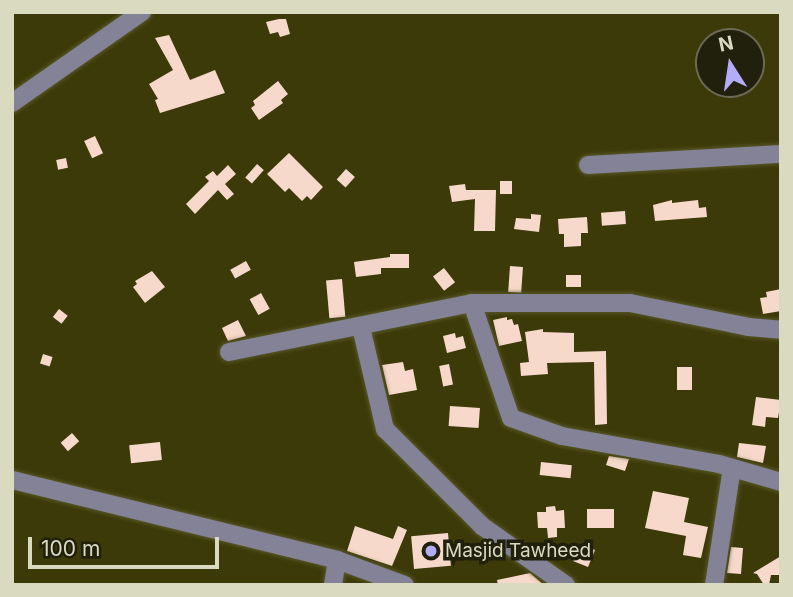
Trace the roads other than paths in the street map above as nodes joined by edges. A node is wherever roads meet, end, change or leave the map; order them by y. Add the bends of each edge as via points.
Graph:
1 (142, 12) edge
2 (12, 103) edge
3 (781, 153) edge
4 (588, 165) dead end
5 (472, 303) junction
6 (360, 327) junction
7 (781, 330) edge
8 (229, 352) dead end
9 (732, 468) junction
10 (12, 480) edge
11 (781, 482) edge
12 (337, 560) junction
13 (333, 585) edge
14 (405, 585) edge
15 (566, 585) edge
16 (714, 585) edge

1 - 2 street
3 - 4 street
5 - 6 street
5 - 7 street via 630,303
5 - 9 street via 510,418 562,436
6 - 8 street
6 - 15 street via 385,429 482,526
9 - 11 street
9 - 16 street
10 - 12 street
12 - 13 street
12 - 14 street

